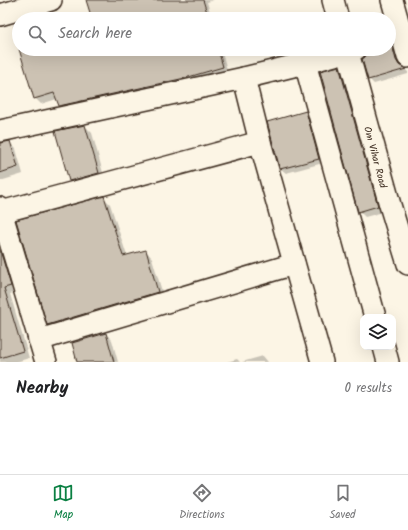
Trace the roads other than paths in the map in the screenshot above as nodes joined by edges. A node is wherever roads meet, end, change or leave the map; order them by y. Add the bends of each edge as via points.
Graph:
1 (51, 0) edge
2 (333, 0) edge
3 (392, 0) edge
4 (4, 9) edge
5 (336, 12) edge
6 (395, 12) edge
7 (396, 19) edge
8 (400, 38) edge
9 (329, 56) edge
10 (352, 56) edge
11 (408, 57) edge
12 (304, 63) junction
13 (244, 78) junction
14 (0, 131) edge
15 (260, 142) junction
16 (1, 210) edge
17 (294, 264) junction
18 (408, 264) edge
19 (375, 314) edge
20 (39, 340) junction
21 (385, 350) edge
22 (46, 362) edge
23 (322, 362) edge
24 (388, 362) edge

1 - 4 street
2 - 5 street
3 - 6 street
7 - 8 street
8 - 11 street
9 - 12 street
10 - 18 street, Om Vihar Road via 388,198
12 - 13 street
12 - 19 street
13 - 14 street
13 - 15 street
15 - 16 street
15 - 17 street
16 - 20 street
17 - 20 street
17 - 23 street
20 - 22 street
21 - 24 street

